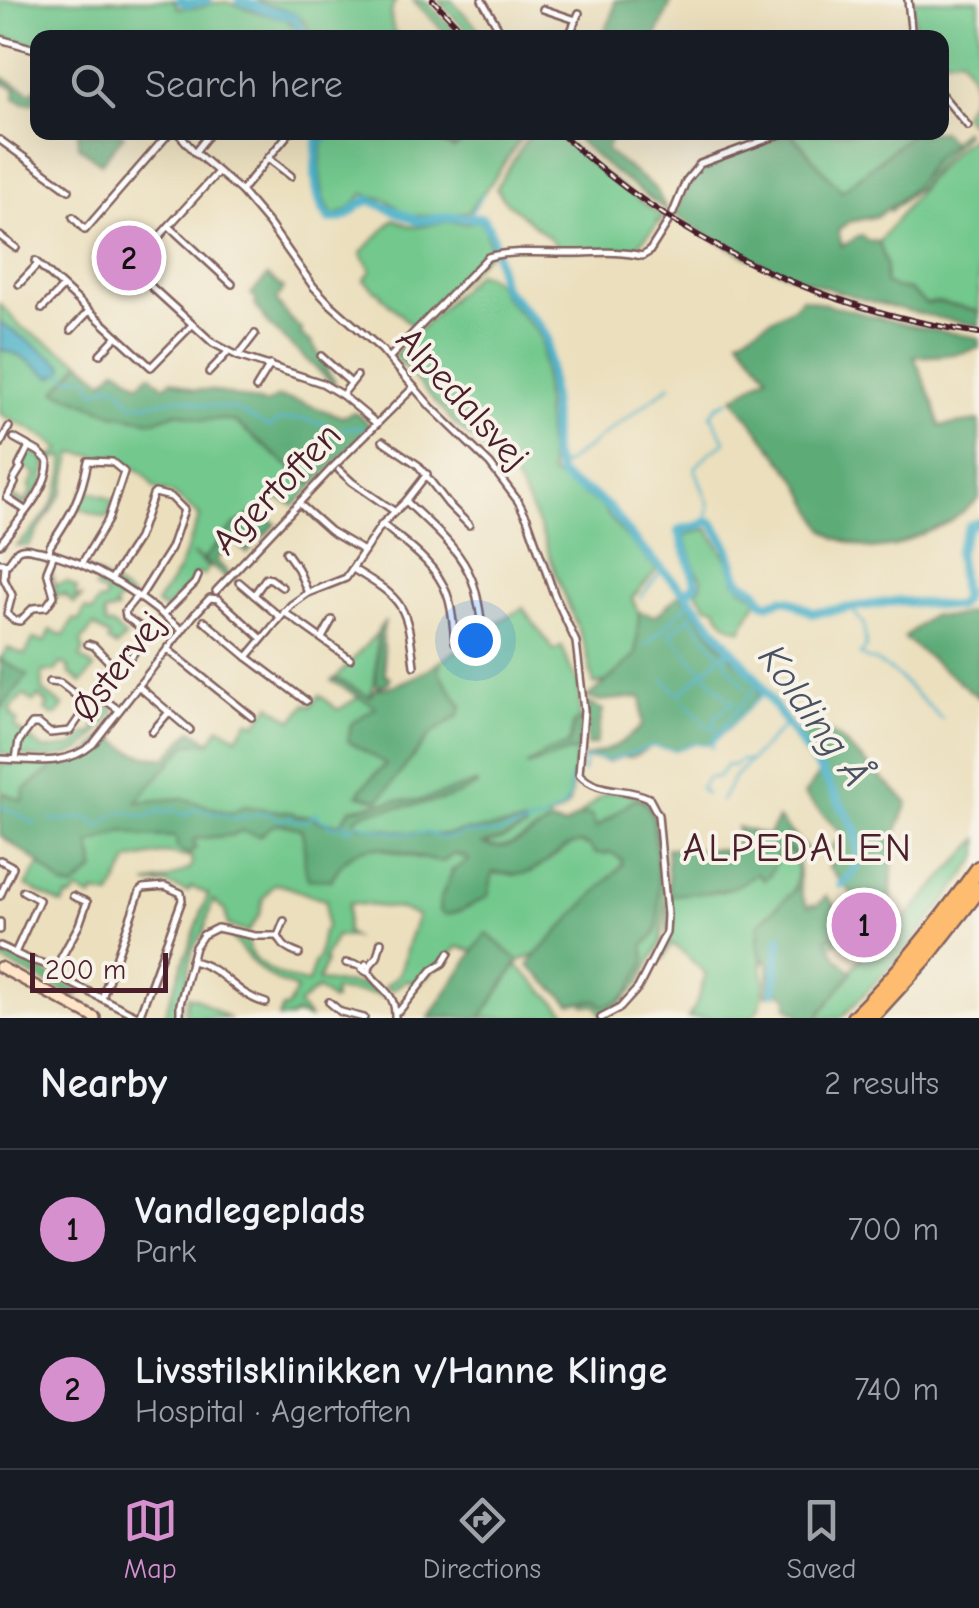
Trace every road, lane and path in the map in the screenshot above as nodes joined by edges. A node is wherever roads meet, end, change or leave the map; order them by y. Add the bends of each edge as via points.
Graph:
1 (482, 0) edge
2 (908, 0) edge
3 (543, 9) dead end
4 (579, 13) dead end
5 (576, 20) junction
6 (499, 30) edge
7 (572, 30) edge
8 (911, 30) edge
9 (0, 40) edge
10 (30, 48) edge
11 (949, 103) edge
12 (968, 126) dead end
13 (0, 140) edge
14 (166, 140) edge
15 (183, 140) edge
16 (205, 140) edge
17 (283, 140) edge
18 (764, 140) edge
19 (195, 152) junction
20 (268, 158) junction
21 (218, 172) junction
22 (290, 176) dead end
23 (70, 190) dead end
24 (241, 191) junction
25 (672, 214) dead end
26 (73, 217) dead end
27 (668, 222) dead end
28 (169, 226) junction
29 (0, 236) edge
30 (16, 248) dead end
31 (146, 251) dead end
32 (122, 260) dead end
33 (18, 284) dead end
34 (232, 284) dead end
35 (63, 287) junction
36 (42, 309) dead end
37 (89, 311) junction
38 (192, 325) junction
39 (71, 330) dead end
40 (255, 334) dead end
41 (117, 336) junction
42 (228, 352) junction
43 (100, 354) dead end
44 (238, 356) junction
45 (320, 356) dead end
46 (389, 358) junction
47 (270, 365) junction
48 (209, 372) dead end
49 (357, 376) dead end
50 (351, 383) junction
51 (414, 387) junction
52 (256, 388) dead end
53 (342, 395) junction
54 (377, 424) junction
55 (9, 426) dead end
56 (14, 438) dead end
57 (383, 441) dead end
58 (0, 444) edge
59 (29, 446) junction
60 (339, 470) dead end
61 (427, 474) junction
62 (0, 494) edge
63 (8, 498) junction
64 (406, 500) junction
65 (302, 506) dead end
66 (25, 510) junction
67 (394, 512) junction
68 (382, 524) junction
69 (470, 525) dead end
70 (0, 543) edge
71 (364, 550) junction
72 (286, 552) dead end
73 (51, 554) junction
74 (3, 564) edge
75 (82, 564) junction
76 (353, 568) junction
77 (198, 576) dead end
78 (112, 578) junction
79 (239, 582) dead end
80 (282, 587) dead end
81 (308, 593) junction
82 (214, 594) junction
83 (254, 594) junction
84 (139, 596) junction
85 (282, 614) junction
86 (164, 615) junction
87 (332, 620) dead end
88 (204, 621) dead end
89 (482, 628) dead end
90 (182, 630) junction
91 (261, 638) junction
92 (322, 638) junction
93 (455, 642) dead end
94 (88, 644) dead end
95 (166, 649) junction
96 (247, 657) junction
97 (350, 659) dead end
98 (414, 666) dead end
99 (112, 668) junction
100 (49, 682) dead end
101 (138, 686) junction
102 (94, 692) junction
103 (306, 700) dead end
104 (86, 703) junction
105 (119, 710) junction
106 (169, 712) junction
107 (252, 718) dead end
108 (190, 730) dead end
109 (152, 732) dead end
110 (0, 758) edge
111 (16, 759) junction
112 (0, 860) edge
113 (979, 868) edge
114 (979, 888) edge
115 (23, 891) dead end
116 (0, 896) edge
117 (73, 896) dead end
118 (284, 921) dead end
119 (0, 922) edge
120 (0, 930) edge
121 (278, 936) junction
122 (380, 942) dead end
123 (0, 946) edge
124 (449, 953) dead end
125 (16, 954) junction
126 (299, 954) dead end
127 (191, 961) junction
128 (346, 963) dead end
129 (0, 967) edge
130 (367, 968) junction
131 (55, 969) junction
132 (102, 998) junction
133 (329, 1002) dead end
134 (266, 1004) dead end
135 (395, 1015) edge
136 (95, 1018) edge
137 (180, 1018) edge
138 (364, 1018) edge
139 (601, 1018) edge
140 (854, 1018) edge
141 (870, 1018) edge

1 - 6 street
2 - 8 street
3 - 5 street
4 - 5 street
5 - 7 street
9 - 10 street
11 - 12 street
13 - 23 street
14 - 26 street via 87,232
15 - 19 street, Alpedalsvej
16 - 19 street
17 - 20 street
18 - 25 street via 700,164
19 - 21 street, Alpedalsvej
20 - 22 street
20 - 24 street
21 - 24 street, Alpedalsvej
21 - 28 street
24 - 46 street, Alpedalsvej via 314,286
27 - 46 street via 642,256 491,256
28 - 31 street
28 - 34 street
29 - 30 street
32 - 38 street, Agertoften
33 - 35 street via 36,262
35 - 36 street
35 - 37 street
37 - 39 street
37 - 41 street
38 - 41 street via 151,367
38 - 42 street, Agertoften
40 - 44 street
41 - 43 street
42 - 44 street, Agertoften
42 - 48 street
44 - 47 street, Agertoften
45 - 50 street, Agertoften
46 - 51 street, Alpedalsvej
47 - 52 street
47 - 53 street, Agertoften
49 - 50 street, Agertoften
50 - 53 street, Agertoften
51 - 54 street, Agertoften
51 - 139 street, Alpedalsvej via 490,464 527,518 576,642 584,710 580,774 593,786 649,798 656,808 666,932 638,988
53 - 54 street, Agertoften
54 - 82 street, Agertoften
55 - 58 street
56 - 59 street
57 - 61 street
59 - 63 street
59 - 66 street via 48,461 48,474
60 - 67 street
61 - 64 street
61 - 69 street
62 - 63 street
63 - 66 street
64 - 67 street
64 - 89 street via 463,562
65 - 71 street
66 - 70 street
67 - 68 street
68 - 71 street
68 - 93 street via 438,576
71 - 76 street
72 - 81 street
73 - 74 street via 21,548
73 - 74 street via 47,571 54,596 20,621 7,614 12,595
73 - 75 street
73 - 75 street via 76,507 88,460 112,462 124,472 108,520
75 - 78 street
76 - 81 street via 341,581
76 - 98 street via 398,600
77 - 86 street
78 - 84 street
78 - 84 street via 138,538 153,495 171,497 184,510 171,548
79 - 83 street
80 - 83 street via 266,578
81 - 85 street
82 - 90 street, Østervej
82 - 91 street
83 - 85 street
84 - 86 street
84 - 99 street via 125,611 144,639 124,666
85 - 91 street
85 - 92 street
86 - 90 street
87 - 92 street
88 - 96 street
90 - 95 street, Østervej
91 - 96 street
92 - 97 street
94 - 99 street
95 - 101 street, Østervej
95 - 107 street
96 - 103 street
99 - 102 street
100 - 104 street
101 - 105 street, Østervej
101 - 106 street
102 - 104 street
102 - 105 street
104 - 111 street via 70,732 50,733 32,724
105 - 111 street, Østervej via 78,756
106 - 108 street
106 - 109 street
110 - 111 street, Østervej
112 - 116 street via 13,867
113 - 140 highway
114 - 141 highway
115 - 125 street via 40,900
117 - 131 street via 87,902
118 - 121 street
119 - 120 street
121 - 126 street
121 - 127 street via 209,930
122 - 130 street
123 - 125 street
124 - 135 street
125 - 131 street
127 - 134 street via 210,966
127 - 137 street
128 - 130 street
129 - 136 main road
130 - 135 street via 392,996
131 - 132 street
132 - 132 street via 141,1015 182,893 165,886 140,891
133 - 138 street

